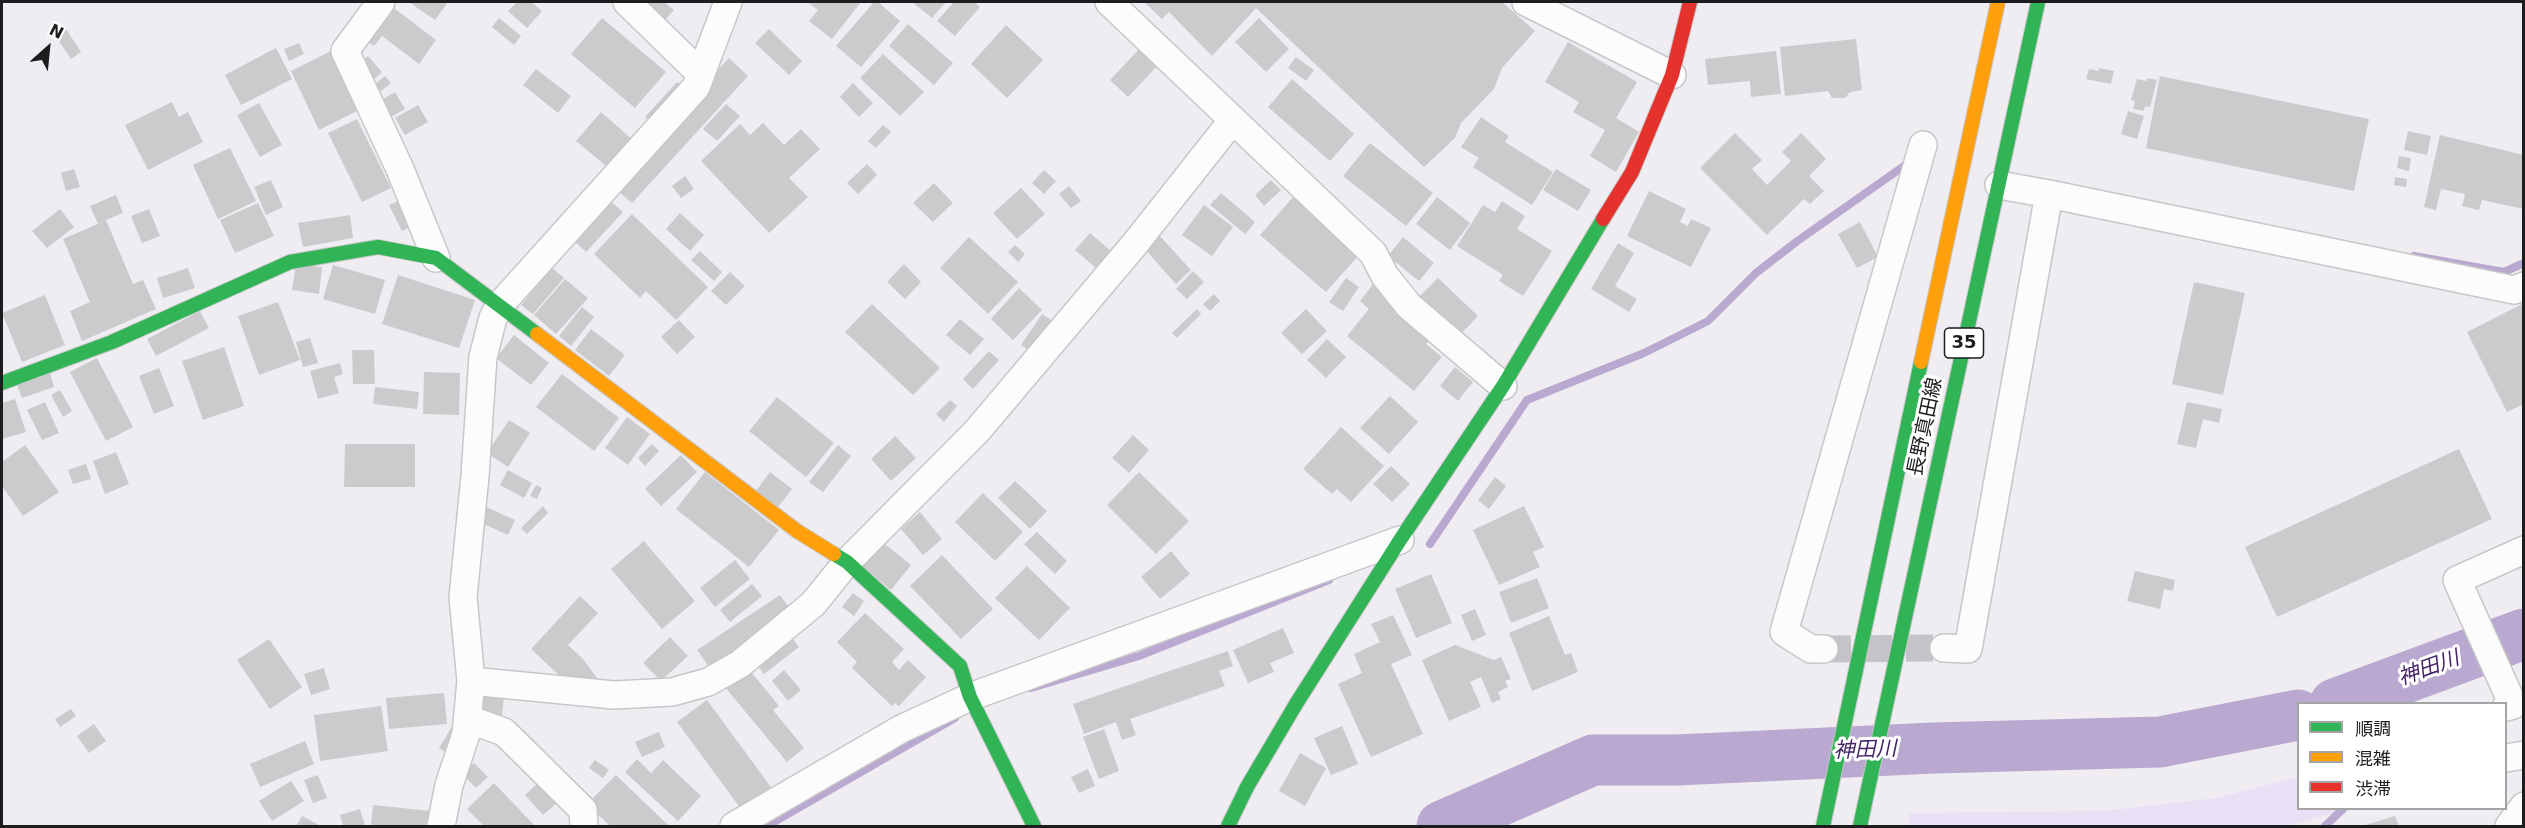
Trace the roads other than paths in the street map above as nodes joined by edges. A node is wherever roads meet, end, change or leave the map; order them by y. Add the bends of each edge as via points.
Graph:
1 (378, 2) edge
2 (627, 2) edge
3 (728, 2) edge
4 (1108, 2) edge
5 (1526, 2) edge
6 (1690, 2) edge
7 (1998, 2) edge
8 (2038, 2) edge
9 (701, 74) junction
10 (1672, 75) junction
11 (1232, 121) junction
12 (1923, 145) dead end
13 (1999, 185) junction
14 (2049, 194) junction
15 (436, 258) junction
16 (2523, 286) edge
17 (499, 306) junction
18 (2, 383) edge
19 (1503, 386) junction
20 (1400, 540) junction
21 (2523, 550) edge
22 (847, 562) junction
23 (1944, 648) tunnel mouth
24 (1824, 649) tunnel mouth
25 (471, 681) junction
26 (970, 697) junction
27 (2509, 706) edge
28 (468, 719) junction
29 (2523, 755) edge
30 (2507, 759) edge
31 (2523, 806) edge
32 (441, 826) edge
33 (584, 826) edge
34 (734, 826) edge
35 (1034, 826) edge
36 (1228, 826) edge
37 (1822, 826) edge
38 (1860, 826) edge
39 (2509, 826) edge

1 - 15 street via 345,51
2 - 9 street
3 - 9 street
4 - 11 street
5 - 10 street
6 - 10 street
7 - 37 street, 長野真田線 / 35
8 - 13 street, 長野真田線 / 35
9 - 17 street via 696,87
10 - 19 street via 1632,172
11 - 19 street via 1373,253 1409,306
11 - 22 street via 1134,245 976,431
12 - 24 street via 1784,632 1811,649
13 - 14 street
13 - 38 street, 長野真田線 / 35
14 - 16 street via 2514,290
14 - 23 street via 1968,649
15 - 17 street
15 - 18 street via 378,248 290,262 112,342
17 - 22 street via 797,531
17 - 25 street via 483,357 463,597
19 - 20 street
20 - 26 street
20 - 36 street via 1296,704
21 - 27 street via 2457,580
22 - 25 street via 813,604 740,664 708,682 672,692 614,695
22 - 26 street via 960,666
25 - 28 street
26 - 34 street via 901,729
26 - 35 street
28 - 32 street
28 - 33 street via 504,732 583,810
29 - 30 street
31 - 39 street

